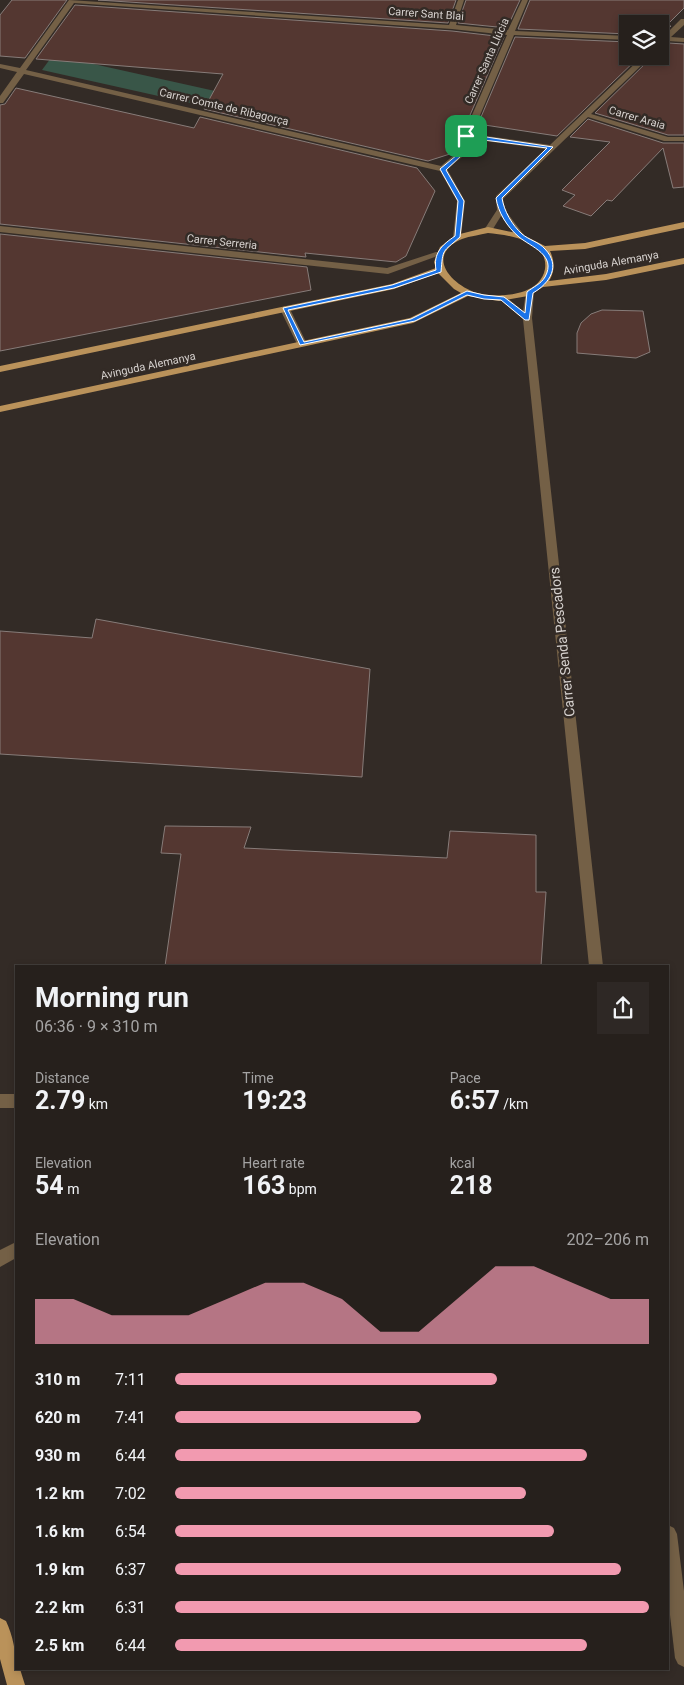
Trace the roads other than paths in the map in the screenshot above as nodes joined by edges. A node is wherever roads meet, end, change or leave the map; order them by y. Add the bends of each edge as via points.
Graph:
1 (461, 0) edge
2 (526, 0) edge
3 (73, 1) edge
4 (684, 21) edge
5 (452, 27) junction
6 (512, 33) junction
7 (669, 35) edge
8 (619, 38) edge
9 (684, 40) edge
10 (669, 41) edge
11 (637, 65) edge
12 (0, 66) edge
13 (21, 71) junction
14 (0, 101) edge
15 (585, 114) junction
16 (466, 136) junction
17 (684, 139) edge
18 (551, 147) junction
19 (443, 169) junction
20 (501, 210) junction
21 (684, 225) edge
22 (0, 229) edge
23 (488, 230) junction
24 (520, 235) junction
25 (457, 237) junction
26 (542, 249) junction
27 (439, 254) junction
28 (684, 261) edge
29 (439, 270) junction
30 (541, 285) junction
31 (530, 292) junction
32 (467, 293) junction
33 (502, 298) junction
34 (285, 309) junction
35 (527, 318) junction
36 (302, 344) junction
37 (0, 369) edge
38 (0, 409) edge
39 (596, 965) edge
40 (0, 1101) edge
41 (15, 1101) edge
42 (15, 1250) edge
43 (0, 1259) edge
44 (669, 1542) edge
45 (0, 1627) edge
46 (684, 1658) edge
47 (16, 1685) edge

1 - 5 street
2 - 6 street, Carrer Santa Llúcia
3 - 5 street, Carrer Sant Blai
3 - 13 street
4 - 7 street
5 - 6 street, Carrer Sant Blai
6 - 8 street, Carrer Sant Blai
6 - 16 street, Carrer Santa Llúcia
9 - 10 street
11 - 15 street
12 - 13 street, Carrer Comte de Ribagorça
13 - 14 street
13 - 19 street, Carrer Comte de Ribagorça
15 - 17 street, Carrer Araia via 667,139
15 - 18 street
16 - 18 street
16 - 19 street, Carrer Santa Llúcia via 459,155
18 - 20 street via 499,198
19 - 25 street via 461,201
20 - 23 street
20 - 24 street
21 - 26 main road, Avinguda Alemanya via 584,246
22 - 27 street, Carrer Serreria via 388,271
23 - 24 main road
23 - 25 main road
24 - 26 main road
25 - 27 main road
26 - 30 main road via 551,268
27 - 29 main road
28 - 30 main road, Avinguda Alemanya via 606,277
29 - 32 main road via 445,279
29 - 34 main road via 394,286
30 - 31 main road
31 - 33 main road
31 - 35 street, Carrer Senda Pescadors
32 - 33 main road
32 - 36 main road, Avinguda Alemanya via 413,320
33 - 35 street
34 - 36 street
34 - 37 main road
35 - 39 street, Carrer Senda Pescadors
36 - 38 main road, Avinguda Alemanya
40 - 41 street
42 - 43 street
44 - 46 street
45 - 47 main road

